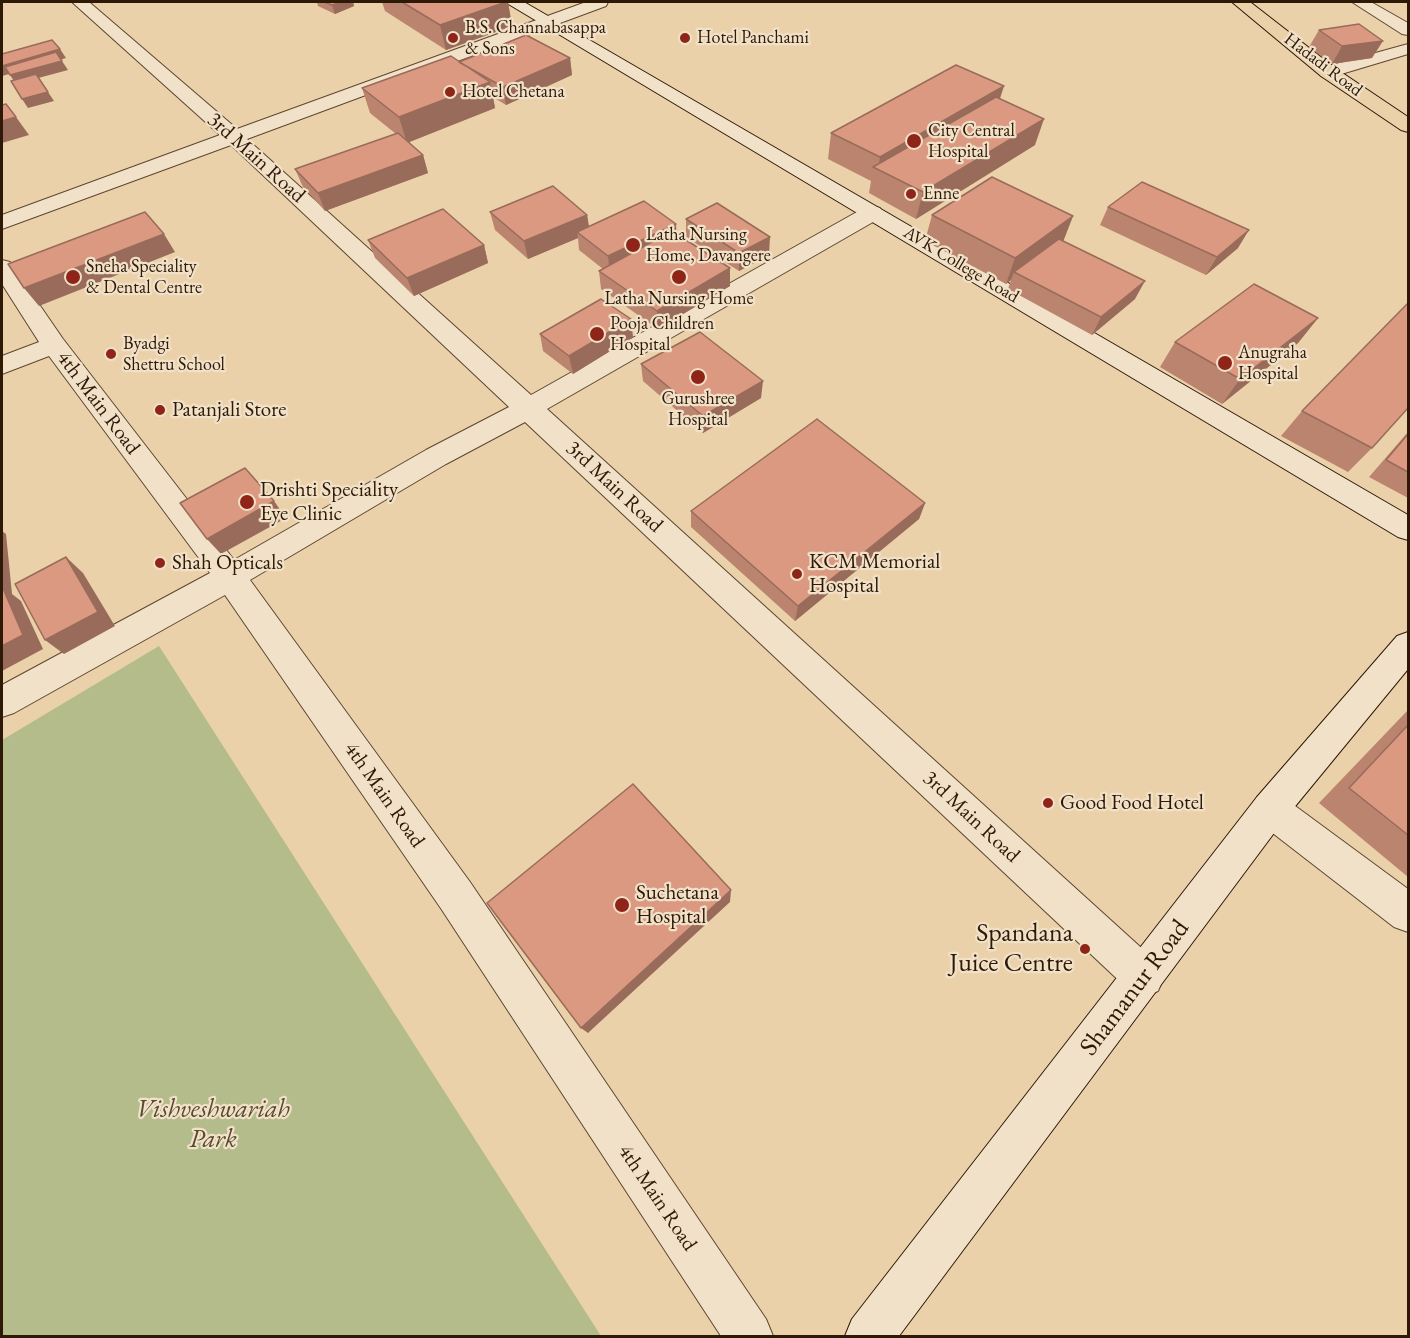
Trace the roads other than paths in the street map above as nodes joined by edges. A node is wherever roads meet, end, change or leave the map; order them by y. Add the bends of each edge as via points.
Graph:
1 (80, 2) edge
2 (513, 2) edge
3 (600, 2) edge
4 (1240, 2) edge
5 (1360, 2) edge
6 (547, 21) junction
7 (1408, 30) edge
8 (1408, 49) edge
9 (1328, 72) junction
10 (1408, 126) edge
11 (234, 137) junction
12 (872, 213) junction
13 (2, 222) edge
14 (2, 267) edge
15 (54, 345) junction
16 (2, 366) edge
17 (528, 408) junction
18 (1408, 529) edge
19 (230, 577) junction
20 (1408, 646) edge
21 (2, 702) edge
22 (1270, 809) junction
23 (1408, 913) edge
24 (1144, 976) junction
25 (749, 1336) edge
26 (869, 1336) edge

1 - 11 street, 3rd Main Road
2 - 6 street, AVK College Road
3 - 6 street
4 - 9 main road, Hadadi Road
5 - 7 street
6 - 11 street
6 - 12 street, AVK College Road
8 - 9 street
9 - 10 main road, Hadadi Road
11 - 13 street
11 - 17 street, 3rd Main Road
12 - 17 street
12 - 18 street, AVK College Road
14 - 15 street, 4th Main Road
15 - 16 street
15 - 19 street, 4th Main Road
17 - 19 street
17 - 24 street, 3rd Main Road
19 - 21 street
19 - 25 street, 4th Main Road via 456,896
20 - 22 street, Shamanur Road
22 - 23 street
22 - 24 street, Shamanur Road
24 - 26 street, Shamanur Road

